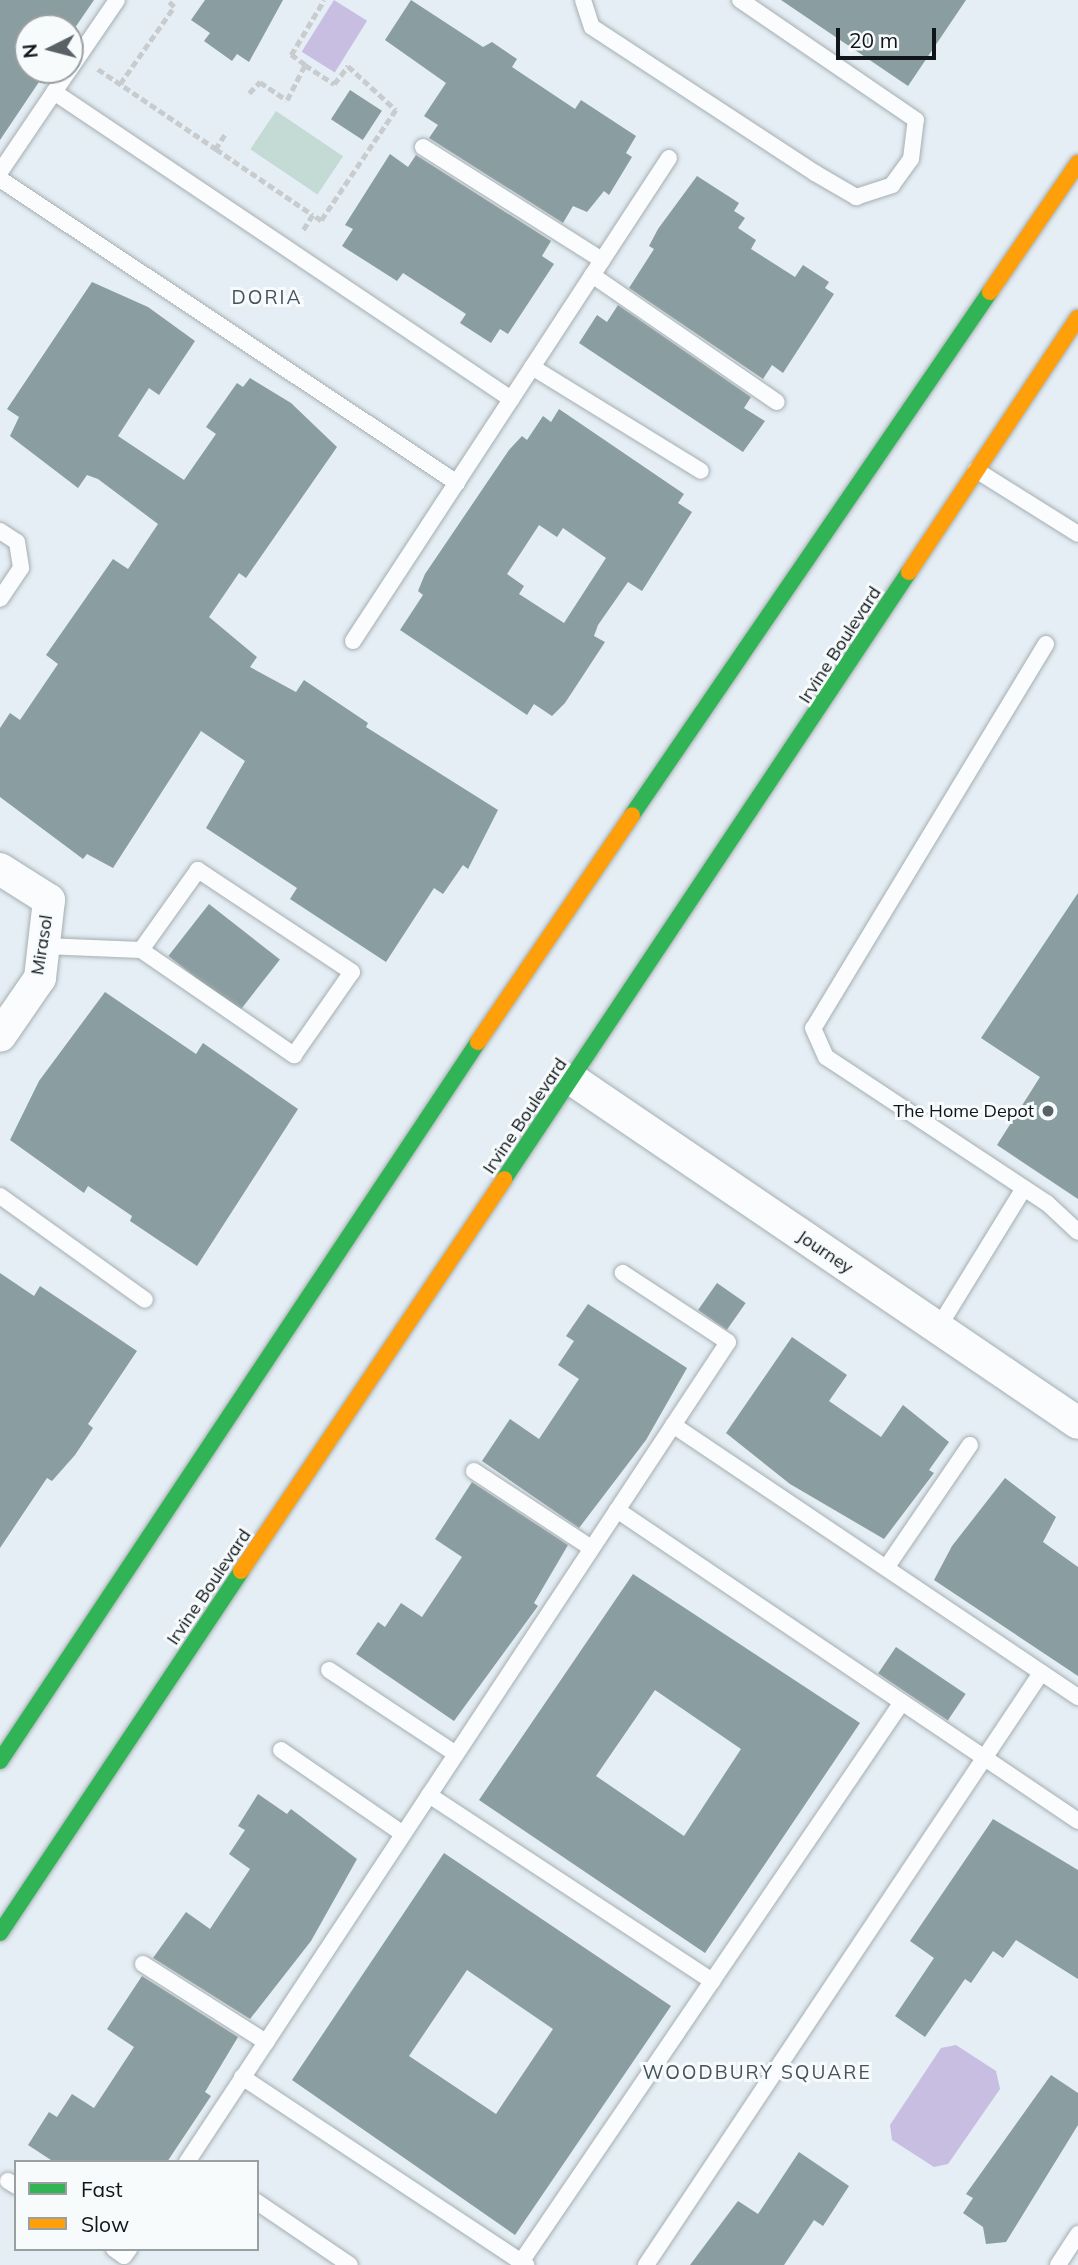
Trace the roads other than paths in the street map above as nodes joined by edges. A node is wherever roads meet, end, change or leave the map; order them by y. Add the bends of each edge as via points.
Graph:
1 (117, 0) edge
2 (583, 0) edge
3 (740, 0) edge
4 (84, 49) edge
5 (60, 84) edge
6 (54, 92) junction
7 (423, 147) dead end
8 (668, 158) dead end
9 (1078, 163) edge
10 (0, 172) edge
11 (0, 179) edge
12 (602, 260) junction
13 (592, 275) junction
14 (1078, 318) edge
15 (532, 367) junction
16 (511, 400) junction
17 (777, 402) dead end
18 (976, 470) junction
19 (701, 471) dead end
20 (457, 483) junction
21 (0, 531) edge
22 (1078, 534) edge
23 (0, 599) edge
24 (353, 641) dead end
25 (1046, 644) dead end
26 (0, 869) edge
27 (44, 946) junction
28 (141, 950) junction
29 (0, 1036) edge
30 (573, 1080) junction
31 (1024, 1188) junction
32 (0, 1196) edge
33 (1078, 1232) edge
34 (623, 1273) dead end
35 (145, 1300) dead end
36 (938, 1328) junction
37 (1078, 1423) edge
38 (673, 1425) junction
39 (970, 1445) dead end
40 (474, 1471) dead end
41 (617, 1510) junction
42 (591, 1548) junction
43 (886, 1568) junction
44 (329, 1670) dead end
45 (1041, 1672) junction
46 (1078, 1697) edge
47 (902, 1702) junction
48 (281, 1750) dead end
49 (456, 1754) junction
50 (985, 1758) junction
51 (0, 1761) edge
52 (429, 1795) junction
53 (1078, 1821) edge
54 (403, 1834) junction
55 (0, 1933) edge
56 (144, 1964) dead end
57 (712, 1981) junction
58 (265, 2042) junction
59 (242, 2077) junction
60 (192, 2160) edge
61 (259, 2203) edge
62 (1078, 2234) edge
63 (523, 2263) edge
64 (350, 2265) edge
65 (646, 2265) edge
66 (1058, 2265) edge

1 - 4 lane
2 - 3 lane via 592,27 815,173 856,197 892,184 911,159 916,120
5 - 6 lane
6 - 10 lane
6 - 16 lane
7 - 12 lane
8 - 12 lane
9 - 51 main road via 498,1012
11 - 20 lane
12 - 13 lane
13 - 15 lane
13 - 17 lane
14 - 18 main road, Irvine Boulevard
15 - 16 lane
15 - 19 lane
16 - 20 lane
18 - 22 lane
18 - 30 main road, Irvine Boulevard
20 - 24 lane
21 - 23 lane via 17,542 21,568
25 - 31 lane via 813,1028 825,1057
26 - 27 street, Mirasol via 49,900
27 - 28 lane
27 - 29 street, Mirasol via 40,978
28 - 28 lane via 294,1055 352,972 198,870
30 - 36 street, Journey
30 - 55 main road, Irvine Boulevard
31 - 33 lane
31 - 36 lane
32 - 35 lane
34 - 38 lane via 728,1342
36 - 37 street, Journey
38 - 41 lane
38 - 43 lane
39 - 43 lane
40 - 42 lane
41 - 42 lane
41 - 47 lane
42 - 49 lane
43 - 45 lane
44 - 49 lane
45 - 46 lane
45 - 50 lane
47 - 50 lane
47 - 57 lane
48 - 54 lane
49 - 52 lane
50 - 53 lane
50 - 65 lane
52 - 54 lane
52 - 57 lane
54 - 58 lane
56 - 58 lane
57 - 63 lane
58 - 59 lane
59 - 60 lane
59 - 63 lane
61 - 64 lane
62 - 66 lane

